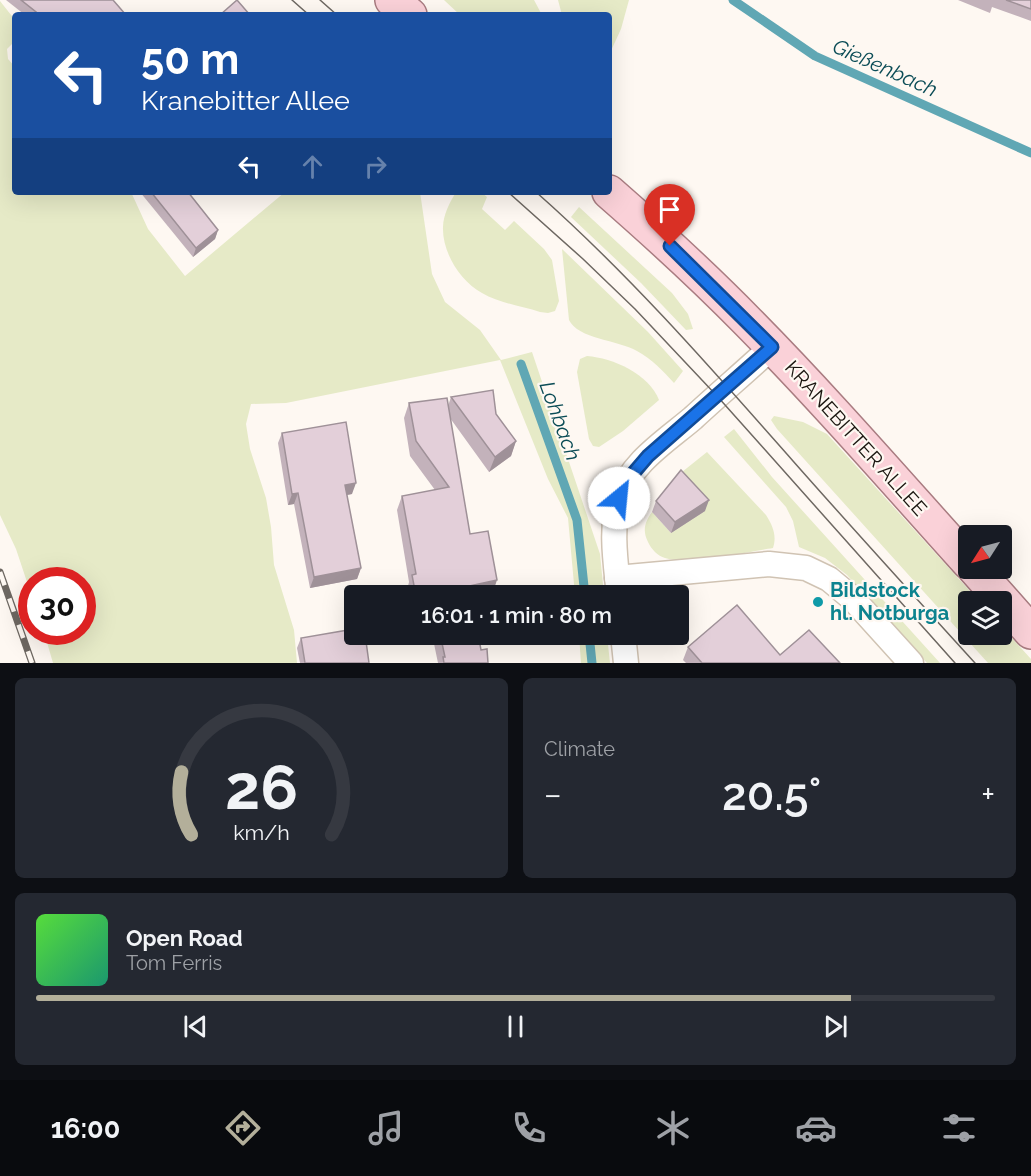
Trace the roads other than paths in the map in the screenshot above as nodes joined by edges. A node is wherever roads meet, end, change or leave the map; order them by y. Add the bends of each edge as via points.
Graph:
1 (392, 0) edge
2 (406, 12) edge
3 (612, 195) edge
4 (772, 347) junction
5 (958, 551) edge
6 (984, 579) edge
7 (618, 585) edge
8 (631, 585) edge
9 (1031, 632) edge
10 (624, 645) edge
11 (626, 663) edge
12 (911, 663) edge

1 - 2 main road
3 - 4 main road, KRANEBITTER ALLEE
4 - 5 main road, KRANEBITTER ALLEE
4 - 7 street via 648,456 630,477 619,498 615,519
6 - 9 main road
8 - 12 street via 769,564 806,568 829,579 853,599
10 - 11 street

